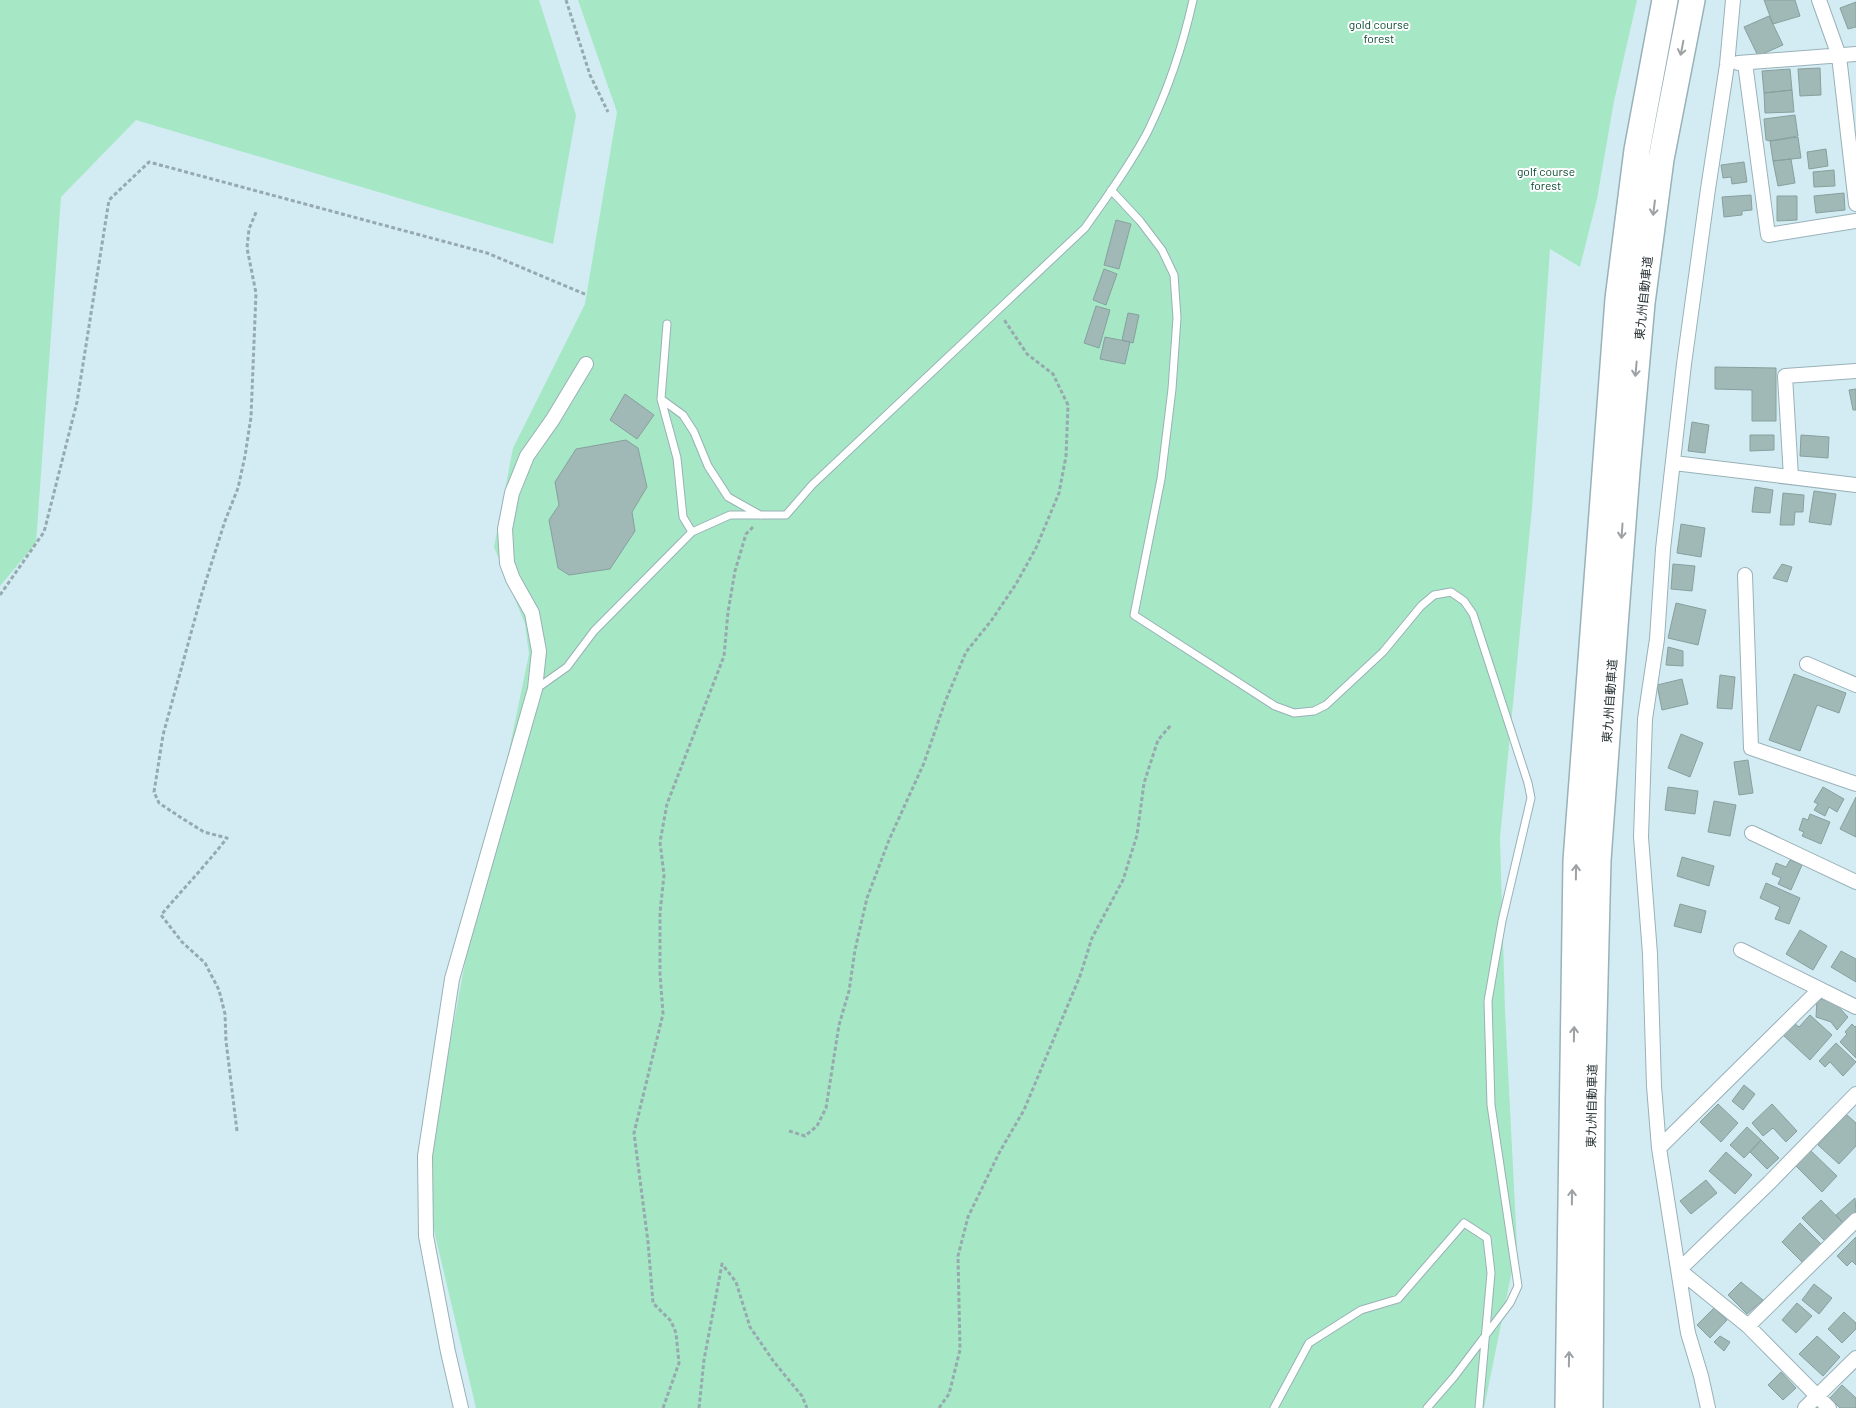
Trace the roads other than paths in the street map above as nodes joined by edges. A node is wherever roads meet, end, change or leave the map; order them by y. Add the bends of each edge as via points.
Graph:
1 (1193, 0) edge
2 (1665, 0) edge
3 (1692, 0) edge
4 (1733, 0) edge
5 (1819, 0) edge
6 (1856, 54) edge
7 (1839, 56) junction
8 (1746, 63) junction
9 (1727, 65) junction
10 (1111, 190) junction
11 (1856, 204) edge
12 (1856, 221) edge
13 (668, 324) dead end
14 (586, 364) dead end
15 (1856, 371) edge
16 (661, 399) junction
17 (1674, 463) junction
18 (1792, 477) junction
19 (1856, 485) edge
20 (763, 516) junction
21 (692, 532) junction
22 (1745, 575) dead end
23 (1807, 664) dead end
24 (1856, 684) edge
25 (535, 690) junction
26 (1856, 784) edge
27 (1752, 833) dead end
28 (1856, 882) edge
29 (1741, 950) dead end
30 (1819, 990) junction
31 (1856, 1007) edge
32 (1856, 1094) edge
33 (1660, 1148) junction
34 (1856, 1220) edge
35 (1679, 1270) junction
36 (1748, 1326) junction
37 (1486, 1334) junction
38 (1856, 1358) edge
39 (1817, 1396) junction
40 (461, 1408) edge
41 (1274, 1408) edge
42 (1427, 1408) edge
43 (1479, 1408) edge
44 (1568, 1408) edge
45 (1590, 1408) edge
46 (1708, 1408) edge
47 (1805, 1408) edge
48 (1829, 1408) edge

1 - 10 lane via 1174,68 1147,132
44 -> 2 highway, 東九州自動車道 via 1576,861 1618,299 1637,150
3 -> 45 highway, 東九州自動車道 via 1661,159 1642,303 1614,636 1598,880 1592,1100
4 - 9 street
5 - 7 street
6 - 7 street
7 - 8 street
7 - 11 street
8 - 9 street
8 - 12 street via 1768,235
9 - 17 street via 1697,263
10 - 20 lane via 1085,228 812,485 786,516
10 - 37 lane via 1162,250 1174,275 1177,318 1162,479 1134,615 1274,706 1294,713 1314,712 1326,705 1383,652 1434,595 1451,592 1456,595 1464,601 1476,623 1531,798 1502,921 1488,1001 1491,1105 1518,1286 1510,1303
13 - 16 lane
14 - 25 street via 527,456 512,493 505,529 507,563 532,613 536,632 539,651
15 - 18 street via 1785,376
16 - 20 lane via 683,415 708,466 728,497
16 - 21 lane via 677,458 683,517
17 - 18 street
17 - 33 street via 1663,548 1657,639 1645,719 1641,837
18 - 19 street
20 - 21 lane via 730,515
21 - 25 lane via 594,631 567,667
22 - 26 street via 1751,748
23 - 24 street
25 - 40 street via 452,978 425,1156 426,1236
27 - 28 street
29 - 30 street
30 - 31 street
30 - 33 street
32 - 35 street
33 - 35 street
34 - 36 street
35 - 36 street
35 - 46 street via 1688,1333
36 - 39 street
37 - 41 lane via 1492,1273 1487,1238 1464,1224 1398,1299 1361,1310 1309,1343
37 - 42 lane
37 - 43 lane
38 - 39 street
39 - 47 street
39 - 48 street

